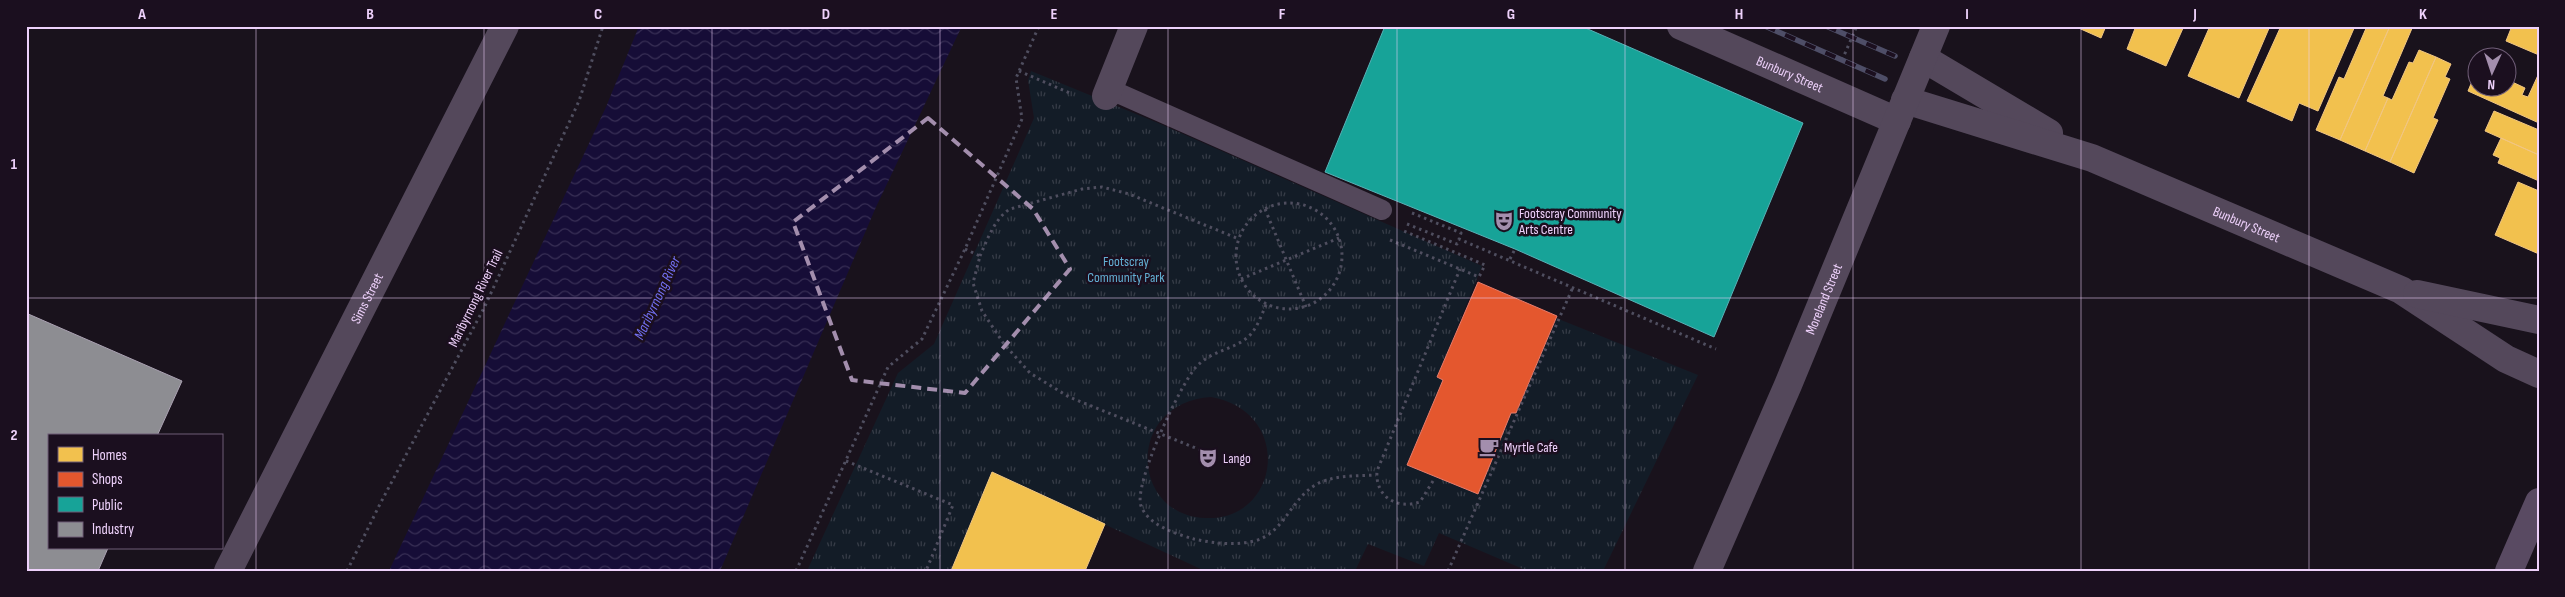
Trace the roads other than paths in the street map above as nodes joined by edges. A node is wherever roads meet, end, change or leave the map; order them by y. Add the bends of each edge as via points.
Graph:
1 (505, 26) edge
2 (1134, 26) edge
3 (1681, 26) edge
4 (1931, 28) edge
5 (1924, 58) junction
6 (1108, 92) joint
7 (1901, 111) junction
8 (2092, 158) junction
9 (1382, 210) road end
10 (2401, 290) junction
11 (2539, 320) edge
12 (2539, 374) edge
13 (2539, 502) edge
14 (228, 571) edge
15 (1707, 571) edge
16 (2509, 571) edge

1 - 14 street, Sims Street
2 - 6 street
3 - 7 street, Bunbury Street
4 - 5 street, Moreland Street
5 - 7 street, Moreland Street
5 - 8 street, Bunbury Street
6 - 9 lane
7 - 8 street, Bunbury Street
7 - 15 street, Moreland Street
8 - 10 street, Bunbury Street
10 - 11 street, Bunbury Street
10 - 12 street, Bunbury Street via 2506,358
13 - 16 main road

